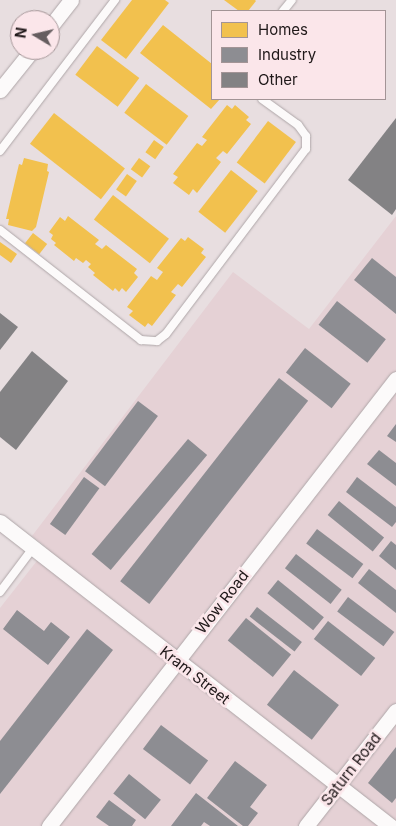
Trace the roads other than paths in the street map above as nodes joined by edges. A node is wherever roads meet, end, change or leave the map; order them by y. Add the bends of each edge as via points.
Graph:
1 (71, 0) edge
2 (115, 0) edge
3 (292, 0) edge
4 (284, 10) edge
5 (60, 14) edge
6 (24, 60) edge
7 (0, 90) edge
8 (263, 100) edge
9 (0, 151) edge
10 (0, 230) edge
11 (396, 379) edge
12 (0, 522) edge
13 (33, 548) junction
14 (0, 592) edge
15 (176, 660) junction
16 (396, 711) edge
17 (340, 785) junction
18 (49, 826) edge
19 (306, 826) edge
20 (392, 826) edge

1 - 5 street
2 - 9 lane
3 - 4 lane
6 - 7 street
8 - 10 lane via 298,125 306,136 306,149 166,334 157,340 142,340
11 - 15 street, Wow Road
12 - 13 street, Kram Street
13 - 14 lane
13 - 15 street, Kram Street
15 - 17 street, Kram Street
15 - 18 street, Wow Road
16 - 17 street, Saturn Road
17 - 19 street, Saturn Road
17 - 20 street, Kram Street

